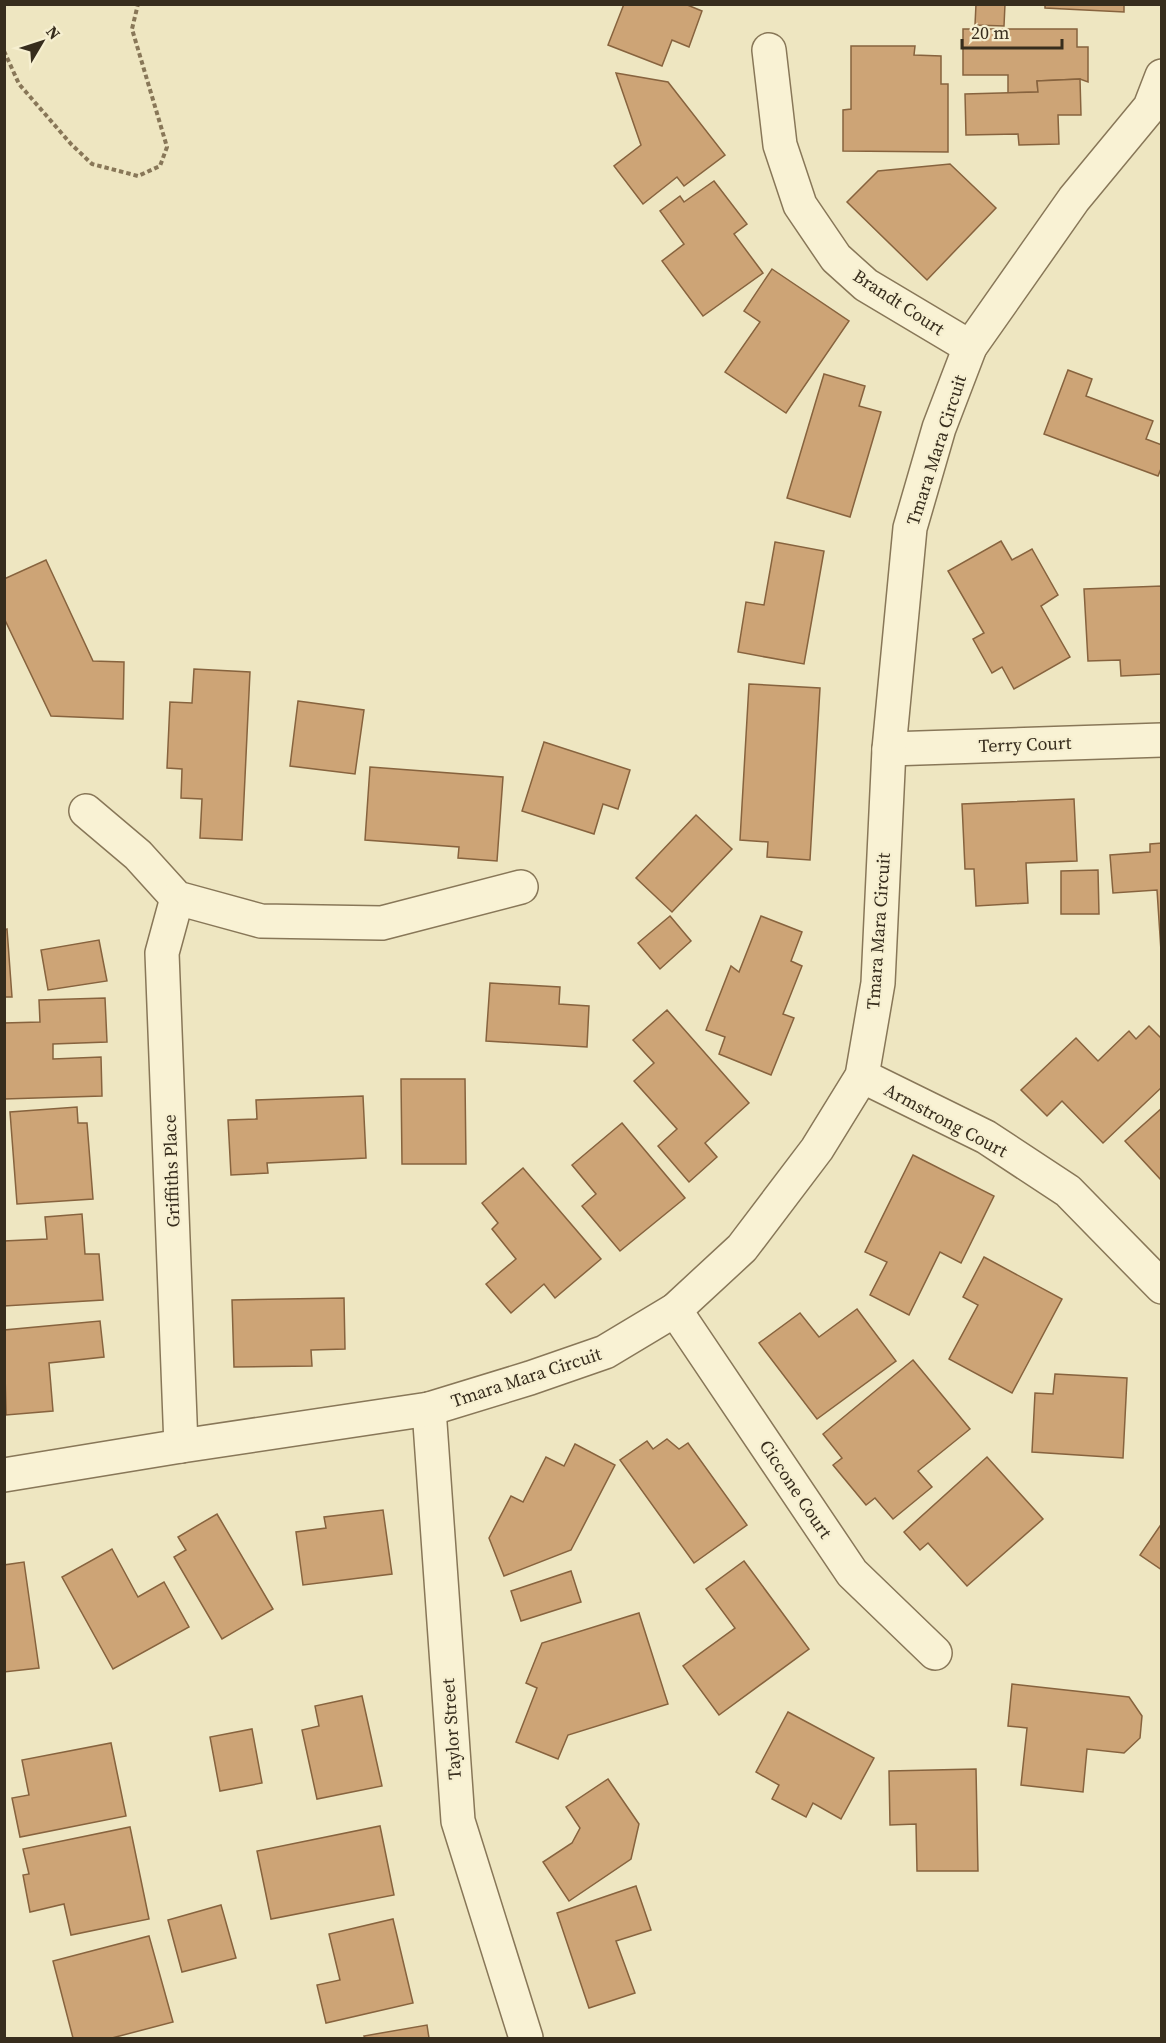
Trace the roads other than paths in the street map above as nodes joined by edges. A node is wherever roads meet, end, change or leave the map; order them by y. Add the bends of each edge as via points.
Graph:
1 (769, 50) dead end
2 (1161, 76) edge
3 (970, 347) junction
4 (1161, 740) edge
5 (889, 748) junction
6 (86, 811) dead end
7 (521, 887) dead end
8 (177, 898) junction
9 (862, 1076) junction
10 (1161, 1287) edge
11 (675, 1310) junction
12 (429, 1409) junction
13 (182, 1446) junction
14 (4, 1475) edge
15 (934, 1653) dead end
16 (526, 2038) edge

1 - 3 street, Brandt Court via 780,145 801,205 836,258 866,285
2 - 3 street, Tmara Mara Circuit via 1150,106 1074,199
3 - 5 street, Tmara Mara Circuit via 939,428 910,528
4 - 5 street, Terry Court
5 - 9 street, Tmara Mara Circuit via 878,983
6 - 8 street via 138,855
7 - 8 street via 382,923 261,921
8 - 13 street, Griffiths Place via 162,953
9 - 10 street, Armstrong Court via 986,1137 1068,1191
9 - 11 street, Tmara Mara Circuit via 817,1149 742,1248
11 - 12 street, Tmara Mara Circuit via 605,1352
11 - 15 street, Ciccone Court via 852,1573
12 - 13 street, Tmara Mara Circuit
12 - 16 street, Taylor Street via 458,1821
13 - 14 street, Tmara Mara Circuit

